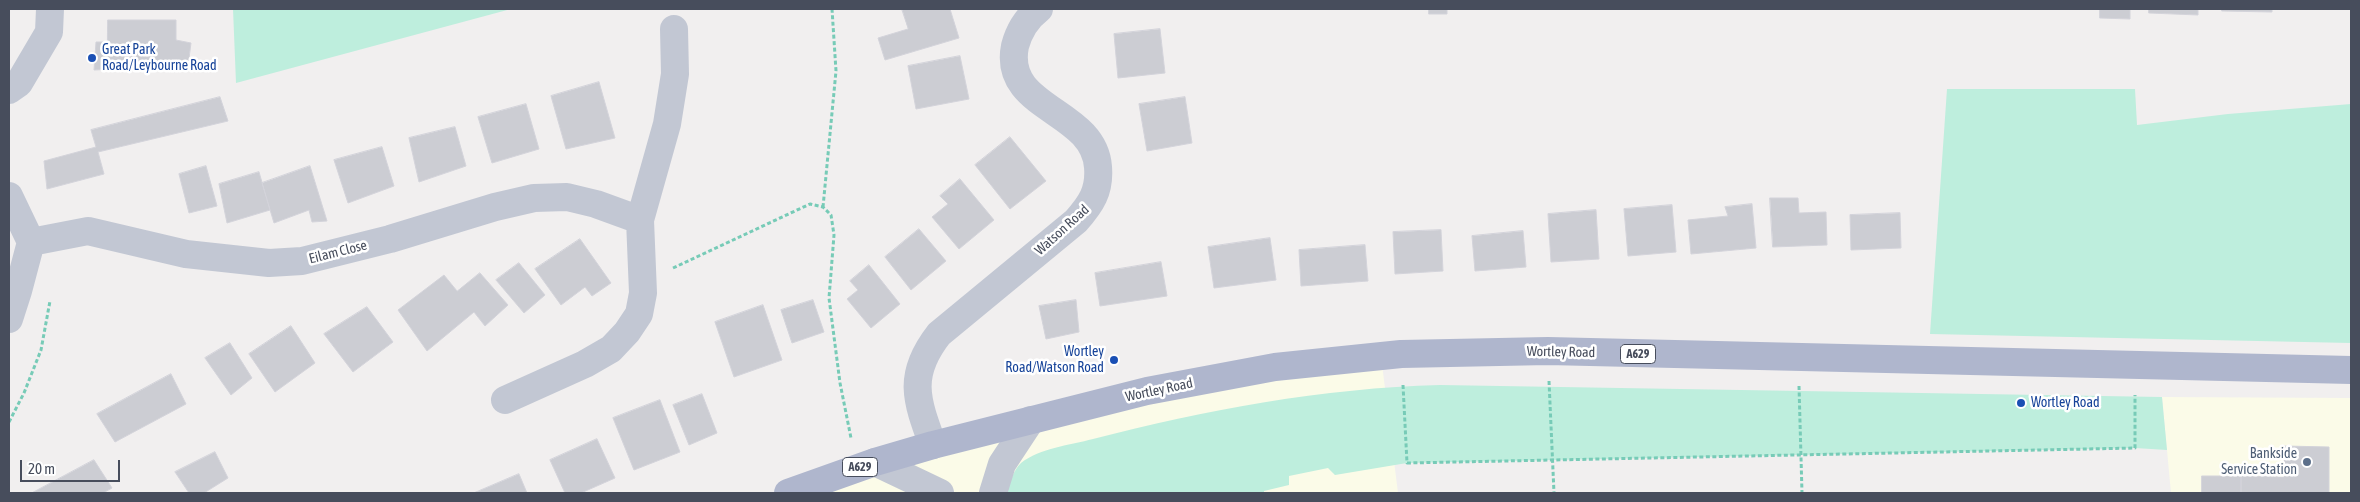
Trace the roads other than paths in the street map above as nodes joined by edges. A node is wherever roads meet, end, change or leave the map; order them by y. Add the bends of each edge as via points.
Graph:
1 (50, 9) edge
2 (1039, 9) edge
3 (674, 29) dead end
4 (9, 90) edge
5 (9, 196) edge
6 (640, 220) junction
7 (31, 242) junction
8 (9, 318) edge
9 (2351, 370) edge
10 (505, 400) dead end
11 (1031, 420) junction
12 (933, 445) junction
13 (868, 464) junction
14 (788, 493) edge
15 (940, 493) edge
16 (993, 493) edge

1 - 4 street via 50,32 19,83
2 - 12 street, Watson Road via 1018,35 1013,58 1019,82 1035,99 1086,135 1098,155 1100,180 1093,202 1076,221 939,334 925,351 917,376 919,407
3 - 6 street via 675,74 667,124
5 - 7 street
6 - 7 street, Eilam Close via 566,197 534,198 373,243 302,260 270,263 186,254 88,231
6 - 10 street via 643,293 639,314 627,332 611,349 585,364
7 - 8 street
9 - 11 main road, Wortley Road / A629 via 1548,351 1401,354 1275,367 1147,391
11 - 12 main road, Wortley Road / A629
11 - 16 street via 1002,464
12 - 13 main road, Wortley Road / A629
13 - 14 main road, Wortley Road / A629
13 - 15 street

